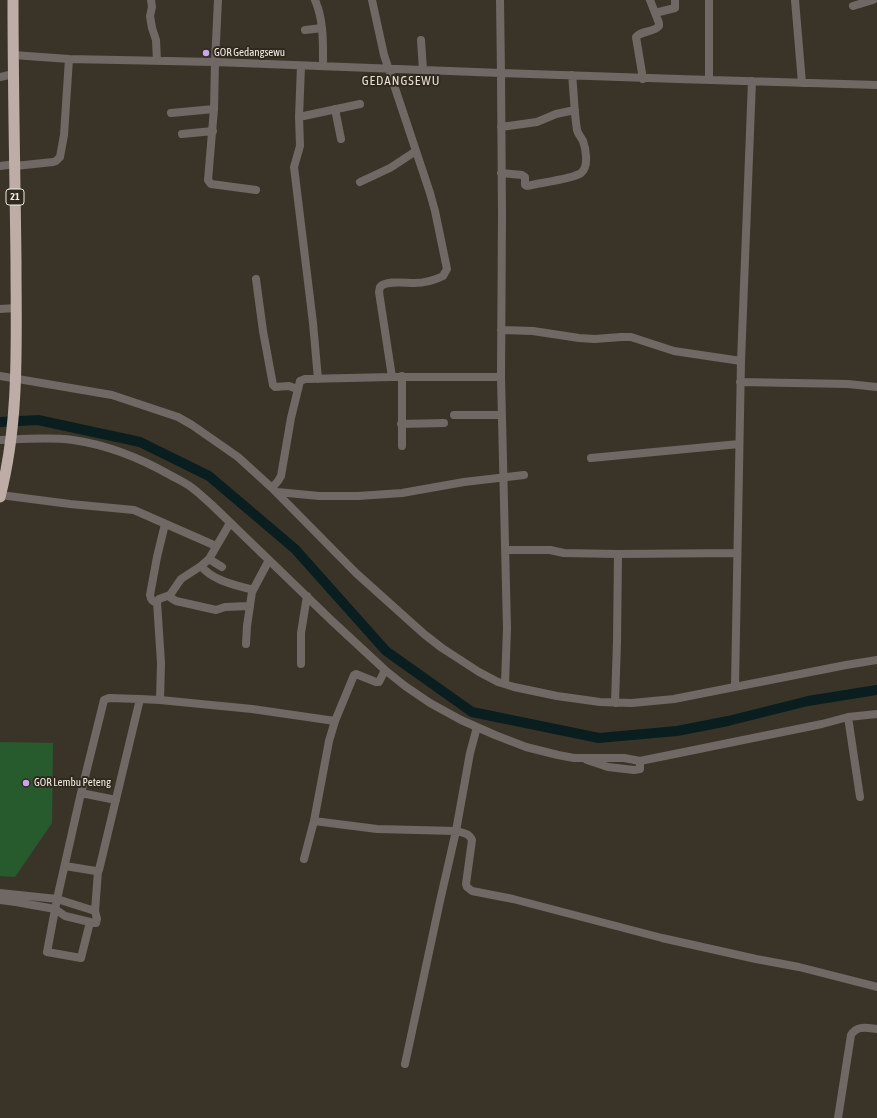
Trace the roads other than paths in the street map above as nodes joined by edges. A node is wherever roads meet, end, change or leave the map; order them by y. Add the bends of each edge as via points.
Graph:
1 (13, 0) edge
2 (151, 0) edge
3 (218, 0) edge
4 (315, 0) edge
5 (372, 0) edge
6 (500, 0) edge
7 (650, 0) edge
8 (675, 0) edge
9 (709, 0) edge
10 (795, 0) edge
11 (874, 0) edge
12 (854, 6) dead end
13 (655, 13) junction
14 (322, 28) junction
15 (305, 30) dead end
16 (421, 40) dead end
17 (13, 55) junction
18 (69, 58) junction
19 (157, 61) junction
20 (215, 62) junction
21 (301, 66) junction
22 (323, 66) junction
23 (388, 68) junction
24 (423, 70) junction
25 (501, 73) junction
26 (13, 74) junction
27 (572, 75) junction
28 (0, 78) edge
29 (643, 78) junction
30 (709, 80) junction
31 (752, 81) junction
32 (802, 83) junction
33 (877, 85) edge
34 (360, 104) dead end
35 (214, 109) junction
36 (335, 109) junction
37 (575, 110) junction
38 (171, 113) dead end
39 (299, 117) junction
40 (501, 127) junction
41 (213, 131) junction
42 (182, 134) dead end
43 (342, 139) dead end
44 (416, 151) junction
45 (15, 165) junction
46 (0, 166) edge
47 (501, 173) junction
48 (360, 182) dead end
49 (256, 190) dead end
50 (256, 279) dead end
51 (16, 308) junction
52 (0, 309) edge
53 (501, 330) junction
54 (741, 361) junction
55 (0, 376) edge
56 (402, 376) junction
57 (392, 377) junction
58 (501, 377) junction
59 (15, 379) junction
60 (318, 379) junction
61 (740, 382) junction
62 (877, 387) edge
63 (297, 389) junction
64 (502, 415) junction
65 (454, 416) dead end
66 (444, 423) dead end
67 (401, 424) junction
68 (8, 438) edge
69 (739, 444) junction
70 (402, 446) dead end
71 (591, 458) dead end
72 (524, 475) dead end
73 (503, 478) junction
74 (275, 490) junction
75 (1, 492) edge
76 (230, 523) junction
77 (165, 524) junction
78 (216, 546) junction
79 (505, 550) junction
80 (737, 553) junction
81 (618, 554) junction
82 (210, 560) junction
83 (269, 560) junction
84 (222, 567) dead end
85 (203, 568) junction
86 (253, 590) junction
87 (307, 596) junction
88 (172, 598) junction
89 (157, 603) junction
90 (250, 606) junction
91 (246, 644) dead end
92 (877, 660) edge
93 (301, 664) dead end
94 (385, 670) junction
95 (505, 684) junction
96 (735, 686) junction
97 (140, 699) junction
98 (160, 700) junction
99 (615, 703) junction
100 (877, 714) edge
101 (848, 717) junction
102 (335, 722) junction
103 (477, 727) junction
104 (81, 792) junction
105 (860, 798) dead end
106 (116, 800) junction
107 (314, 821) junction
108 (456, 831) junction
109 (304, 859) dead end
110 (65, 866) junction
111 (98, 871) junction
112 (0, 893) edge
113 (17, 898) junction
114 (57, 899) junction
115 (0, 900) edge
116 (55, 909) junction
117 (95, 911) junction
118 (90, 922) junction
119 (877, 987) edge
120 (877, 1029) edge
121 (405, 1064) dead end
122 (838, 1118) edge

1 - 17 highway, 21
2 - 19 street via 150,16 156,40
3 - 20 street
4 - 14 street
5 - 23 street
6 - 25 street
7 - 13 street
8 - 13 street via 675,8
9 - 30 street
10 - 32 street
11 - 12 street
13 - 29 street via 658,28 636,37
14 - 15 street
14 - 22 street
16 - 24 street
17 - 18 street
17 - 26 highway, 21
18 - 19 street
18 - 45 street via 65,130 60,157 53,162
19 - 20 street
20 - 21 street
20 - 35 street
21 - 22 street
21 - 39 street
22 - 23 street
23 - 24 street
23 - 44 street
24 - 25 street
25 - 27 street
25 - 40 street
26 - 28 street
26 - 45 highway, 21
27 - 29 street
27 - 37 street
29 - 30 street
30 - 31 street
31 - 32 street
31 - 54 street
32 - 33 street
34 - 36 street
35 - 38 street
35 - 41 street
36 - 39 street
36 - 43 street
37 - 40 street via 537,122
37 - 47 street via 586,157 585,168 581,173 569,178 527,186 522,175
39 - 60 street via 300,146 294,167
40 - 47 street
41 - 42 street
41 - 49 street via 209,183
44 - 48 street via 390,168
44 - 57 street via 435,211 447,269 443,276 438,278 415,283 385,283 380,287
45 - 46 street
45 - 51 highway, 21
47 - 53 street
50 - 63 street via 273,385
51 - 52 street
51 - 59 highway, 21
53 - 54 street via 533,331 595,339 631,337 674,351
53 - 58 street
54 - 61 street
55 - 59 street
56 - 57 street
56 - 58 street
56 - 67 street
57 - 60 street
58 - 64 street
59 - 68 highway, 21
59 - 74 street via 103,393 178,417 228,450
60 - 63 street via 301,380
61 - 62 street
61 - 69 street
63 - 74 street
64 - 65 street
64 - 73 street
66 - 67 street
67 - 70 street
68 - 75 highway, 21
68 - 76 street via 72,440 138,458 190,486
69 - 71 street
69 - 80 street
72 - 73 street
73 - 74 street via 366,496 319,496
73 - 79 street
74 - 95 street via 356,573 424,634 479,672
75 - 77 street via 70,504 138,511
76 - 78 street
76 - 83 street
77 - 78 street
77 - 89 street via 150,595 150,599
78 - 82 street
79 - 81 street
79 - 95 street
80 - 81 street
80 - 96 street
81 - 99 street
82 - 84 street
82 - 85 street
83 - 86 street
83 - 87 street
85 - 86 street via 221,580
85 - 88 street via 181,579
86 - 90 street
87 - 93 street via 301,632
87 - 94 street
88 - 89 street via 159,599
88 - 90 street via 216,610
89 - 98 street via 161,663
90 - 91 street
92 - 96 street
94 - 102 street via 378,682 354,675
94 - 103 street via 430,703
95 - 99 street via 557,696
96 - 99 street via 674,699
97 - 98 street
97 - 104 street via 104,700
97 - 106 street
98 - 102 street via 252,709
100 - 101 street
101 - 103 street via 640,761 558,755 526,747
101 - 105 street
102 - 107 street
103 - 108 street
104 - 106 street
104 - 110 street
106 - 111 street
107 - 108 street via 378,829
107 - 109 street
108 - 119 street via 467,834 472,840 466,884 472,891
108 - 121 street
110 - 111 street
110 - 114 street
111 - 117 street
112 - 113 street
113 - 114 street
113 - 115 street
113 - 116 street
114 - 116 street
114 - 117 street
116 - 118 street via 65,916
116 - 118 street via 47,952 81,958
117 - 118 street via 97,921
120 - 122 street via 857,1028 850,1035

